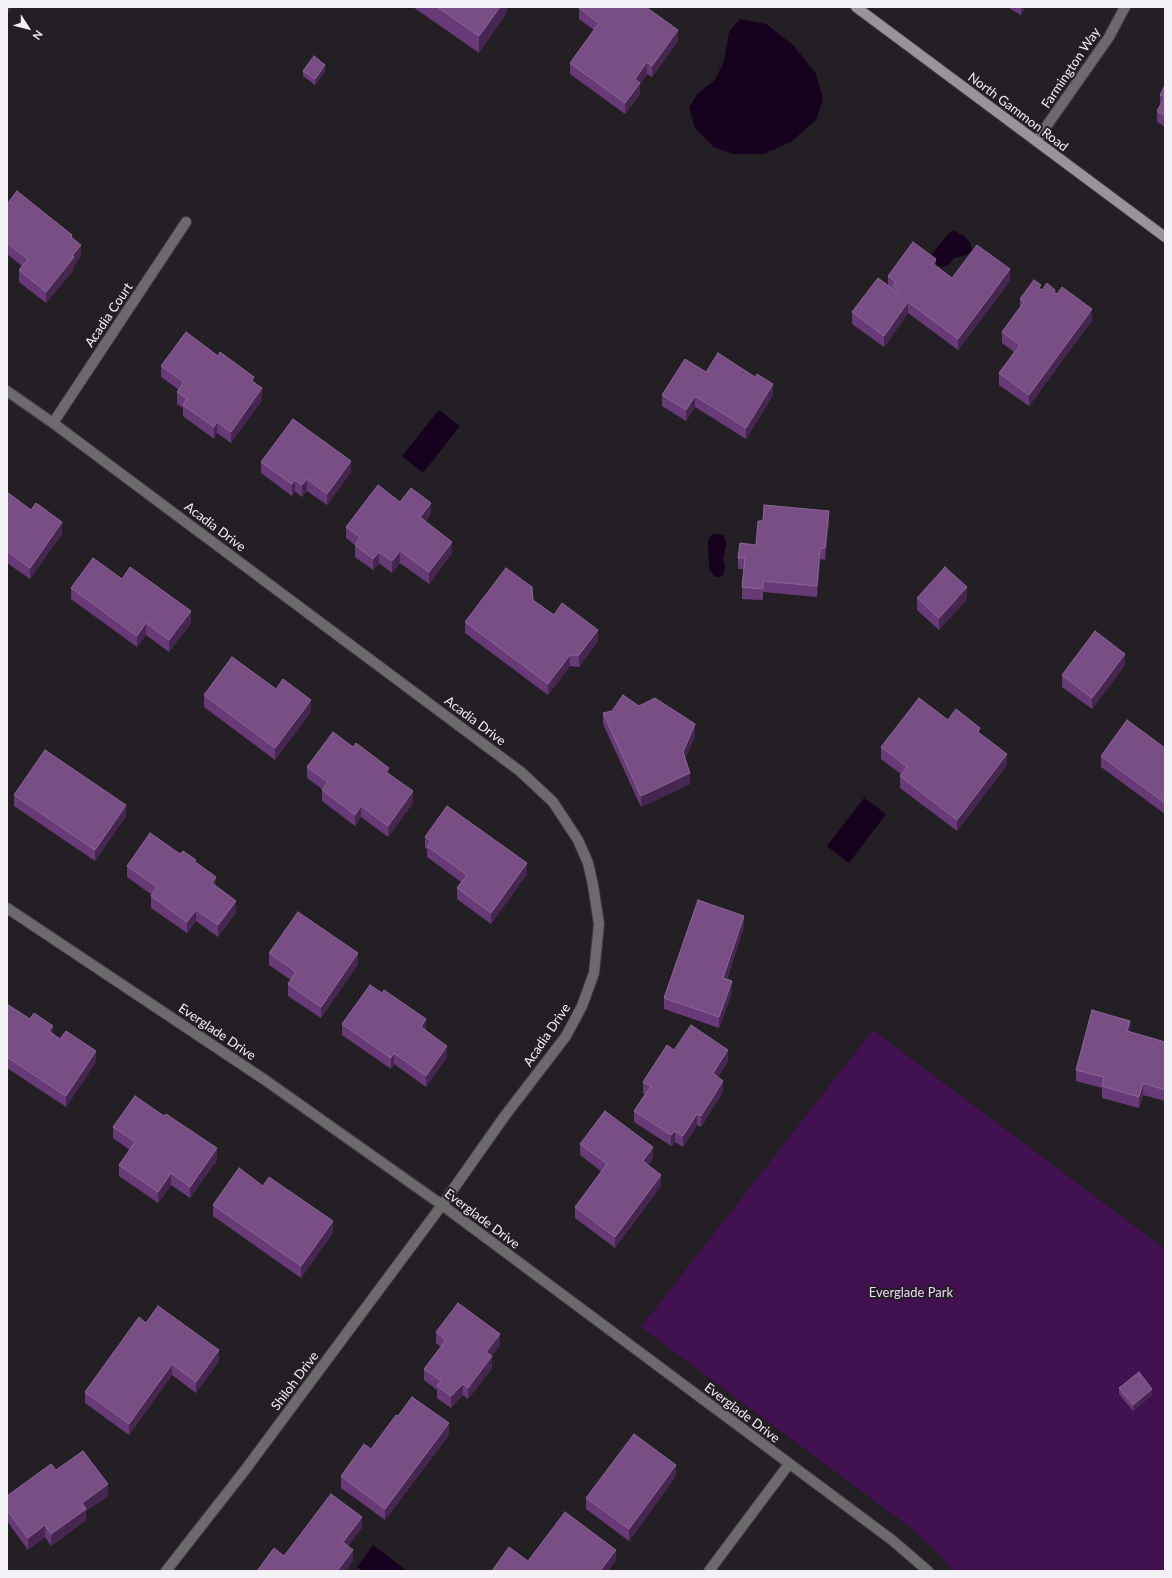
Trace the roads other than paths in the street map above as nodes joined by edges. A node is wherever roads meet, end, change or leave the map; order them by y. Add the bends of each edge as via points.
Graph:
1 (856, 7) edge
2 (1125, 7) edge
3 (1036, 141) junction
4 (186, 222) dead end
5 (1165, 237) edge
6 (7, 391) edge
7 (53, 423) junction
8 (7, 908) edge
9 (442, 1205) junction
10 (789, 1464) junction
11 (166, 1571) edge
12 (708, 1571) edge
13 (928, 1571) edge

1 - 3 main road, North Gammon Road
2 - 3 street, Farmington Way via 1108,37
3 - 5 main road, North Gammon Road
4 - 7 street, Acadia Court
6 - 7 street, Acadia Drive
7 - 9 street, Acadia Drive via 521,772 553,802 578,840 588,863 599,924 594,974 582,1006 566,1036
8 - 9 street, Everglade Drive via 265,1080
9 - 10 street, Everglade Drive
9 - 11 street, Shiloh Drive via 245,1470
10 - 12 street
10 - 13 street, Everglade Drive via 892,1540

